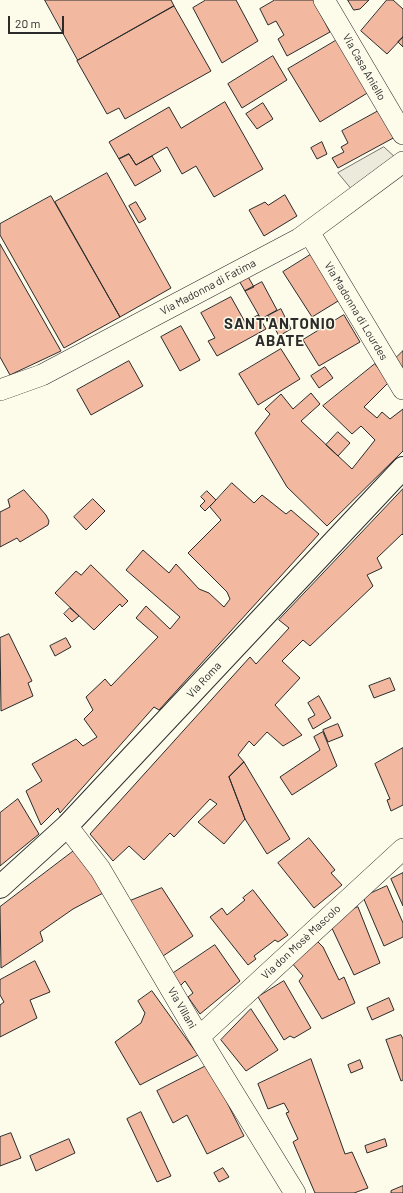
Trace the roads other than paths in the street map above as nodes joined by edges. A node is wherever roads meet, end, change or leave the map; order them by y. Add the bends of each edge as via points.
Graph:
1 (324, 0) edge
2 (403, 134) edge
3 (403, 162) edge
4 (309, 232) junction
5 (403, 389) edge
6 (0, 390) edge
7 (403, 468) edge
8 (67, 826) junction
9 (403, 849) edge
10 (0, 887) edge
11 (199, 1037) junction
12 (295, 1193) edge

1 - 2 street, Via Casa Aniello
3 - 4 street, Via Madonna di Fatima
4 - 5 street, Via Madonna di Lourdes
4 - 6 street, Via Madonna di Fatima via 42,375
7 - 8 main road, Via Roma
8 - 10 main road, Via Roma
8 - 11 street, Via Villani via 100,868
9 - 11 street, Via don Mosè Mascolo
11 - 12 street, Via Villani

